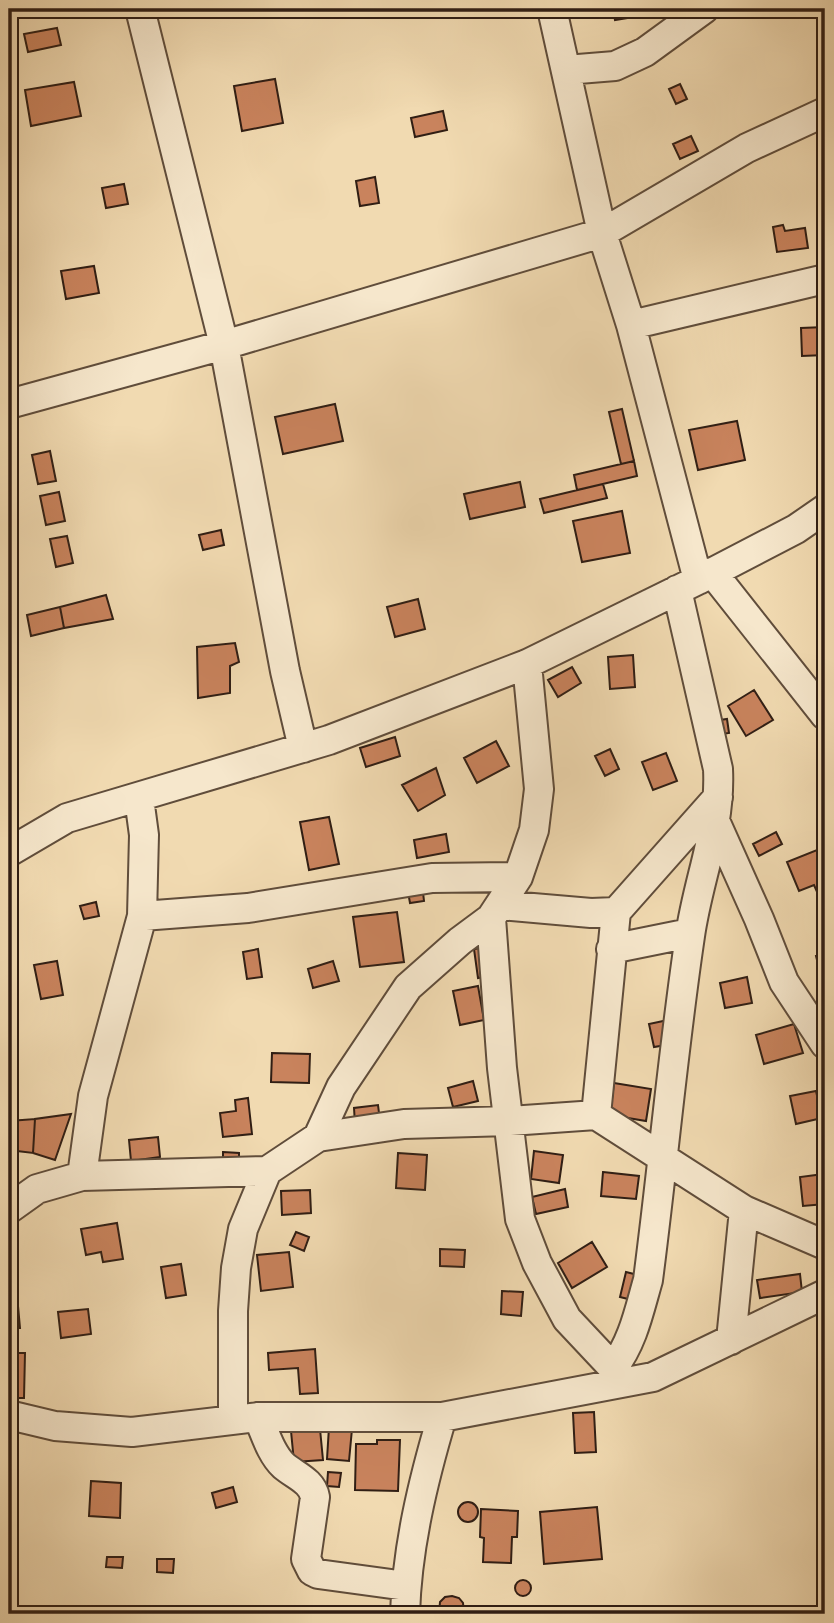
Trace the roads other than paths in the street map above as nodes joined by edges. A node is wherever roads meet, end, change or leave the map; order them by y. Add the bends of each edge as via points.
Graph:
1 (140, 9) edge
2 (552, 9) edge
3 (704, 9) edge
4 (566, 70) junction
5 (825, 112) edge
6 (602, 233) junction
7 (825, 279) edge
8 (632, 325) junction
9 (224, 345) junction
10 (9, 404) edge
11 (825, 509) edge
12 (696, 581) junction
13 (527, 664) junction
14 (825, 715) edge
15 (303, 748) junction
16 (139, 798) junction
17 (717, 810) junction
18 (9, 852) edge
19 (519, 877) junction
20 (495, 911) junction
21 (616, 912) junction
22 (142, 916) junction
23 (690, 933) junction
24 (611, 949) junction
25 (825, 1044) edge
26 (596, 1115) junction
27 (510, 1121) junction
28 (318, 1137) junction
29 (664, 1158) junction
30 (267, 1171) junction
31 (82, 1176) junction
32 (9, 1209) edge
33 (744, 1210) junction
34 (825, 1245) edge
35 (825, 1294) edge
36 (731, 1340) junction
37 (613, 1375) junction
38 (9, 1415) edge
39 (442, 1417) junction
40 (245, 1418) junction
41 (406, 1586) junction
42 (405, 1614) edge

1 - 9 street
2 - 4 street
3 - 4 street via 645,52 615,66
4 - 6 street
5 - 6 street via 747,148
6 - 8 street
6 - 9 street
7 - 8 street
8 - 12 street
9 - 10 street
9 - 15 street
11 - 12 street
12 - 13 street
12 - 14 street
12 - 17 street via 718,769
13 - 15 street
13 - 19 street via 539,789 534,830
15 - 16 street
16 - 18 street via 67,818
16 - 22 street via 144,835
17 - 21 street
17 - 23 street
17 - 25 street via 784,982
19 - 20 street
19 - 22 street via 432,878 248,908
20 - 21 street
20 - 27 street via 502,1068
20 - 28 street via 408,986 341,1087
21 - 24 street
22 - 31 street via 93,1096
23 - 24 street
23 - 29 street
24 - 26 street
26 - 27 street
26 - 29 street
27 - 28 street via 404,1124
27 - 37 street via 520,1219 537,1262 567,1319
28 - 30 street
29 - 33 street
29 - 37 street via 648,1280 634,1331
30 - 31 street
30 - 40 street via 243,1229 236,1268 233,1311
31 - 32 street via 37,1189
33 - 34 street
33 - 36 street
35 - 36 street
36 - 37 street via 653,1377
37 - 39 street
38 - 40 street via 55,1426 132,1432
39 - 40 street
39 - 41 street via 423,1481
40 - 41 street via 280,1461 314,1490 306,1559 312,1571
41 - 42 street

